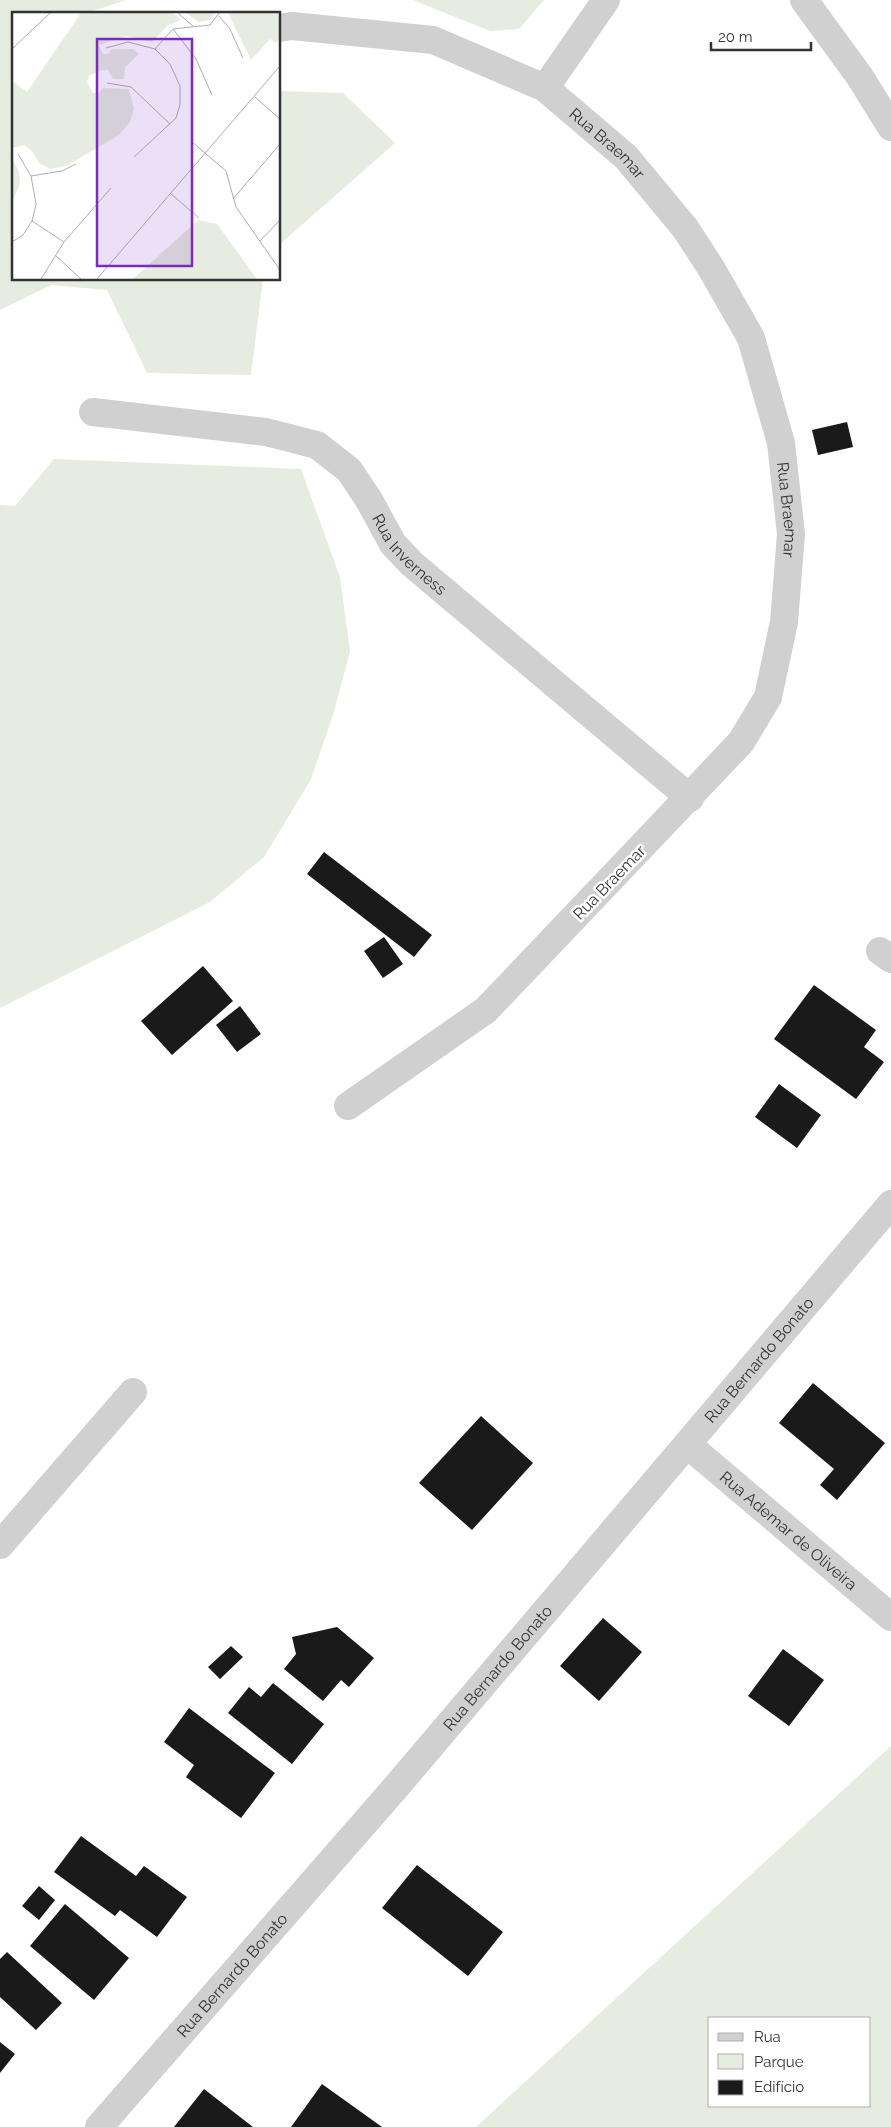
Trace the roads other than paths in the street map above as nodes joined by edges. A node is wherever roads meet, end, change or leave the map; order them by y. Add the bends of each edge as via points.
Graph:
1 (606, 0) edge
2 (804, 0) edge
3 (280, 28) edge
4 (546, 88) junction
5 (891, 127) edge
6 (93, 412) dead end
7 (690, 798) junction
8 (348, 1106) dead end
9 (891, 1204) edge
10 (133, 1392) dead end
11 (688, 1445) junction
12 (0, 1545) edge
13 (891, 1617) edge
14 (99, 2127) edge

1 - 4 street
2 - 5 street via 860,77
3 - 4 street, Rua Braemar via 292,26 433,40
4 - 7 street, Rua Braemar via 626,157 690,236 751,338 781,443 791,534 784,622 768,697 742,742
6 - 7 street, Rua Inverness via 266,432 317,445 349,470 393,544 412,564
7 - 8 street, Rua Braemar via 486,1010
9 - 11 street, Rua Bernardo Bonato
10 - 12 street
11 - 13 street, Rua Ademar de Oliveira
11 - 14 street, Rua Bernardo Bonato via 396,1787

